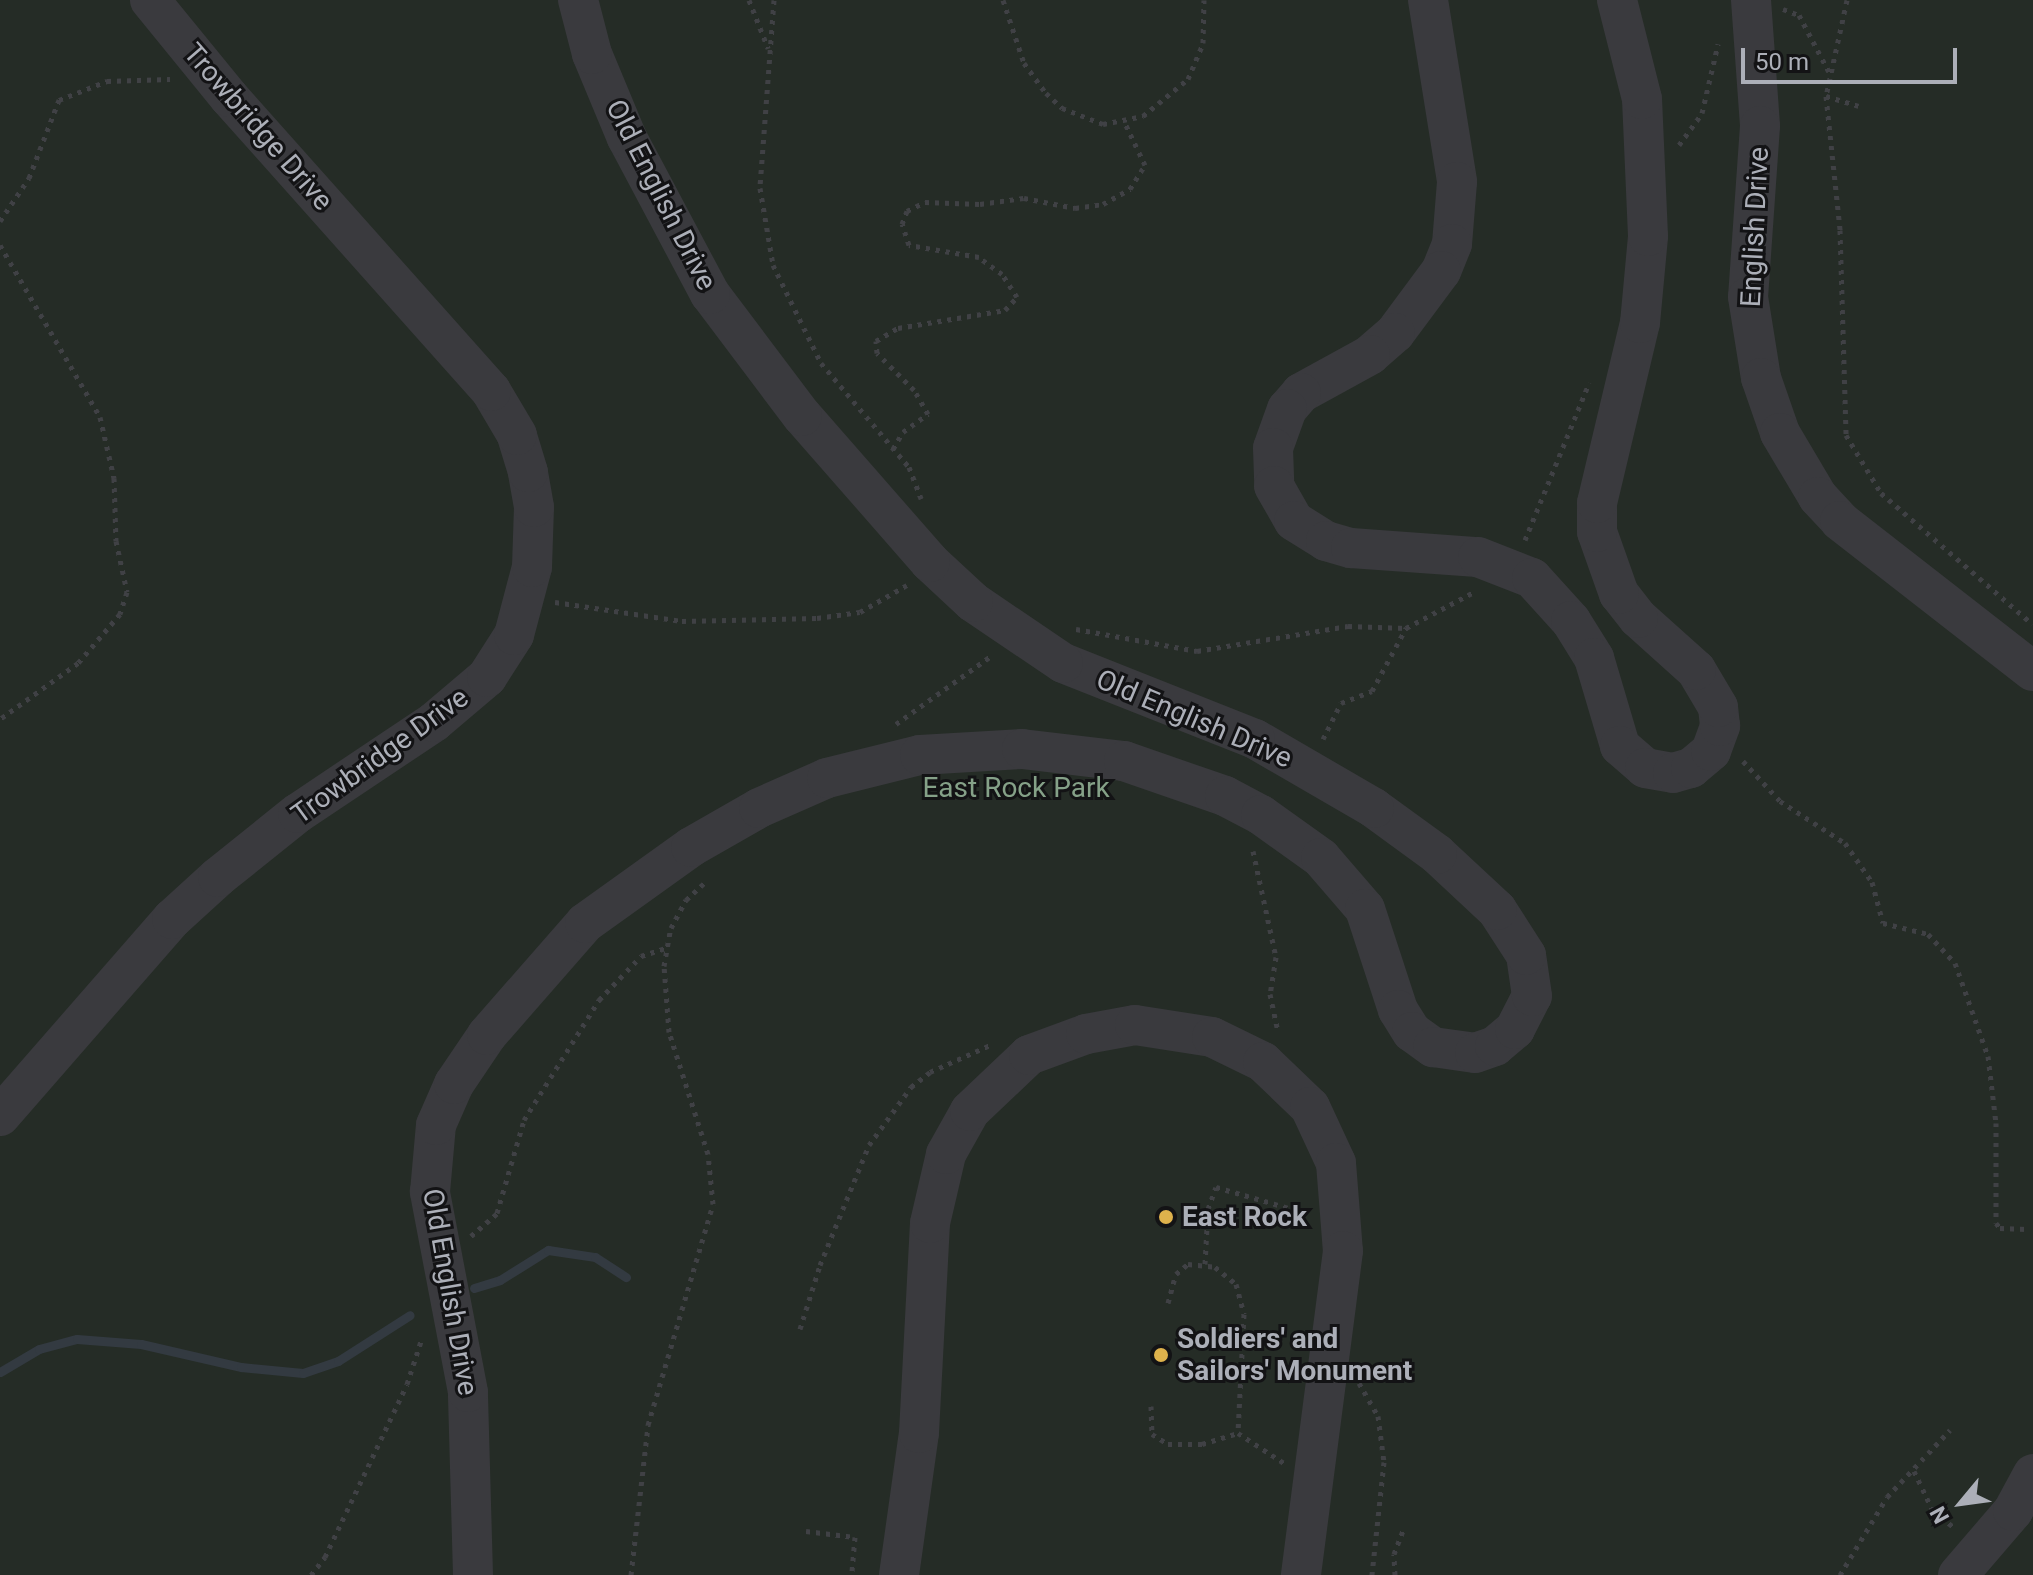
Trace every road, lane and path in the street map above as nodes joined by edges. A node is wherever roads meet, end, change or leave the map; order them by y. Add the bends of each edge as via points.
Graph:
1 (150, 0) edge
2 (578, 0) edge
3 (749, 0) edge
4 (774, 0) edge
5 (1003, 0) edge
6 (1204, 0) edge
7 (1428, 0) edge
8 (1617, 0) edge
9 (1847, 0) edge
10 (1762, 5) edge
11 (768, 49) junction
12 (1829, 73) junction
13 (1713, 74) dead end
14 (177, 80) dead end
15 (1826, 96) junction
16 (1859, 106) dead end
17 (1125, 123) junction
18 (1673, 158) dead end
19 (0, 221) edge
20 (0, 245) edge
21 (1593, 374) dead end
22 (893, 449) junction
23 (924, 555) junction
24 (1496, 576) junction
25 (527, 595) junction
26 (2033, 625) edge
27 (1066, 626) dead end
28 (1406, 628) junction
29 (1010, 630) junction
30 (2033, 671) edge
31 (0, 719) edge
32 (889, 728) dead end
33 (1717, 741) junction
34 (1317, 754) dead end
35 (1254, 841) dead end
36 (710, 878) dead end
37 (668, 947) junction
38 (1273, 1020) dead end
39 (1029, 1055) junction
40 (0, 1116) edge
41 (1285, 1211) dead end
42 (2027, 1229) dead end
43 (437, 1250) junction
44 (1205, 1264) junction
45 (1168, 1303) dead end
46 (422, 1327) dead end
47 (800, 1329) dead end
48 (1212, 1365) dead end
49 (1239, 1368) junction
50 (1351, 1374) dead end
51 (1151, 1406) dead end
52 (1950, 1430) dead end
53 (1238, 1433) junction
54 (1914, 1471) junction
55 (1315, 1472) junction
56 (2033, 1474) edge
57 (1403, 1530) dead end
58 (806, 1531) dead end
59 (1971, 1561) edge
60 (311, 1575) edge
61 (473, 1575) edge
62 (631, 1575) edge
63 (852, 1575) edge
64 (899, 1575) edge
65 (1301, 1575) edge
66 (1372, 1575) edge
67 (1395, 1575) edge
68 (1840, 1575) edge

1 - 25 street, Trowbridge Drive via 491,391 517,435 528,472 535,538
2 - 23 street, Old English Drive via 592,54 627,138 710,294 802,416
3 - 11 path
4 - 11 path
5 - 17 path via 1024,63 1046,93 1083,120
6 - 17 path via 1203,43 1188,79 1159,107
7 - 24 street via 1457,182 1452,244 1441,271 1395,333 1370,355 1311,386 1287,409 1273,448 1274,486 1294,521 1326,541 1351,548 1429,550
8 - 33 street via 1642,99 1648,236 1640,323 1597,503 1597,532 1619,594 1709,687 1718,707
9 - 12 path
10 - 12 path via 1799,15
10 - 30 street, English Drive via 1748,297 1761,378 1780,433 1818,497 1840,521
11 - 22 path via 760,188 773,265 821,363
12 - 15 path
13 - 18 path via 1702,113
14 - 19 path via 107,81 59,100 22,191
15 - 16 path
15 - 26 path via 1842,261 1841,377 1852,450 1881,493 1915,527
17 - 22 path via 1145,165 1130,189 1103,204 1075,208 1024,198 980,204 925,202 907,211 902,224 909,245 979,257 1002,274 1017,297 1005,310 898,328 876,341 874,349 914,390 928,414 903,432
20 - 31 path via 100,417 114,478 116,541 127,592 120,614 78,663
21 - 24 path
22 - 23 path via 909,467 926,517
23 - 25 path via 884,602 860,612 817,618 642,618
23 - 29 street, Old English Drive
24 - 28 path via 1459,603
24 - 33 street via 1553,599 1584,641 1602,681 1613,732 1632,760 1658,773 1673,773 1702,761
25 - 40 street, Trowbridge Drive via 509,644 487,677 434,722 298,813 218,877 172,919
27 - 28 path via 1197,651 1348,626
28 - 34 path via 1372,691 1341,703
29 - 32 path via 977,670
29 - 43 street, Old English Drive via 1117,688 1281,752 1437,854 1497,910 1526,955 1532,996 1515,1029 1495,1046 1464,1053 1433,1047 1412,1032 1398,1010 1377,936 1344,881 1292,835 1225,796 1124,761 1066,752 974,749 920,755 827,778 759,808 691,847 585,923 487,1035 454,1084 436,1125 430,1158
33 - 42 path via 1780,801 1845,843 1872,882 1883,923 1928,934 1955,963 1988,1056 1996,1123 1996,1223 2000,1228
35 - 38 path via 1253,869 1276,957 1270,994
36 - 37 path via 686,900
37 - 43 path via 632,963 599,1000 524,1120 497,1213 484,1228
37 - 62 path via 669,1032 708,1154 713,1204 648,1425
39 - 47 path via 1002,1044 986,1046 948,1061 911,1087 856,1171
39 - 55 street via 1110,1029 1135,1025 1183,1030 1225,1042 1263,1062 1310,1107 1336,1163 1343,1211 1343,1251
39 - 64 street via 987,1091 957,1127 937,1182 925,1269 919,1433
41 - 44 path via 1216,1187 1208,1209
43 - 61 street, Old English Drive via 457,1321 468,1392
44 - 45 path via 1182,1267
44 - 49 path via 1227,1275 1242,1297
46 - 60 path via 407,1384 325,1557
48 - 49 path
49 - 53 path
50 - 66 path via 1372,1399 1382,1439
51 - 53 path via 1152,1434 1168,1444 1202,1444
52 - 54 path
53 - 55 path via 1280,1462
54 - 59 path via 1933,1511
54 - 68 path via 1887,1497
55 - 65 street
56 - 59 street via 2013,1511
57 - 67 path via 1394,1554
58 - 63 path via 855,1537

